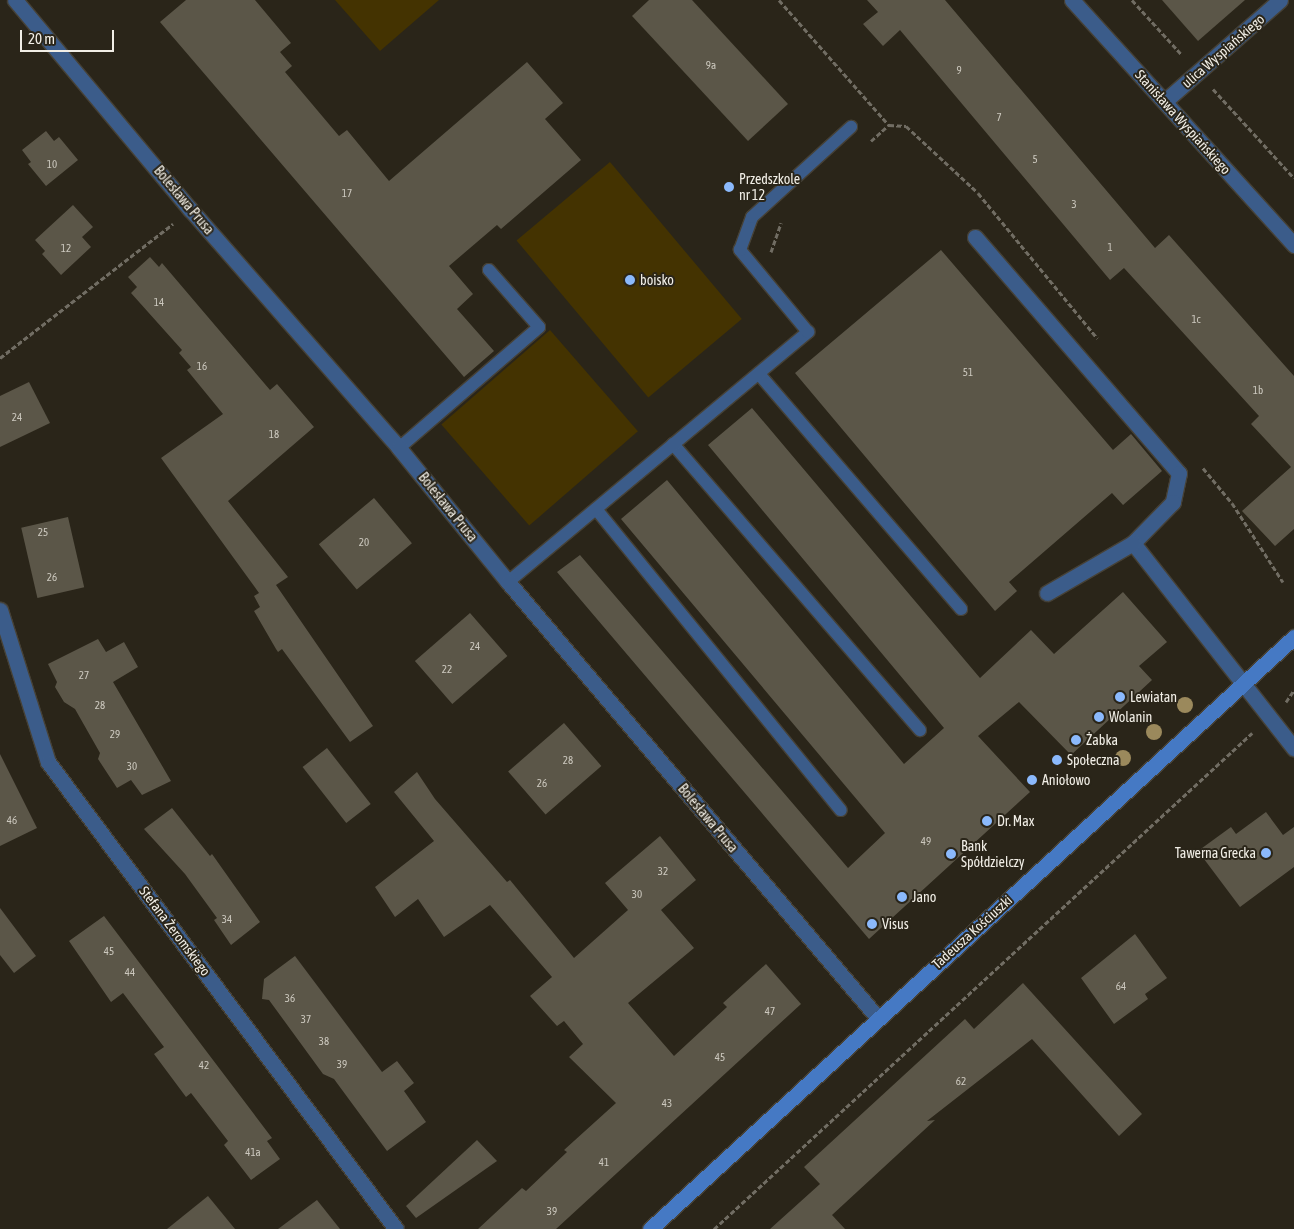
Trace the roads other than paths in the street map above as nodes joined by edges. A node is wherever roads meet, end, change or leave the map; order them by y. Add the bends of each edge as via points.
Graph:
1 (15, 0) edge
2 (1072, 0) edge
3 (1280, 0) edge
4 (1165, 101) junction
5 (851, 127) dead end
6 (975, 237) dead end
7 (1294, 246) edge
8 (489, 270) dead end
9 (759, 374) junction
10 (674, 444) junction
11 (399, 448) junction
12 (596, 509) junction
13 (1133, 543) junction
14 (508, 582) junction
15 (1047, 593) dead end
16 (961, 609) dead end
17 (0, 610) edge
18 (1294, 637) edge
19 (1246, 684) junction
20 (920, 730) dead end
21 (1294, 748) edge
22 (841, 810) dead end
23 (877, 1017) junction
24 (396, 1229) edge
25 (650, 1229) edge

1 - 11 street, Bolesława Prusa via 190,209
2 - 4 street, Stanisława Wyspiańskiego
3 - 4 street, ulica Wyspiańskiego
4 - 7 street, Stanisława Wyspiańskiego
5 - 9 lane via 752,217 740,250 808,332
6 - 13 street via 1179,473 1173,502
8 - 11 lane via 539,328
9 - 10 lane
9 - 16 lane
10 - 12 lane
10 - 20 lane
11 - 14 street, Bolesława Prusa
12 - 14 lane
12 - 22 lane
13 - 15 street
13 - 19 street
14 - 23 street, Bolesława Prusa
17 - 24 street, Stefana Żeromskiego via 48,762
18 - 19 street, Tadeusza Kościuszki
19 - 21 street
19 - 23 street, Tadeusza Kościuszki
23 - 25 street, Tadeusza Kościuszki

